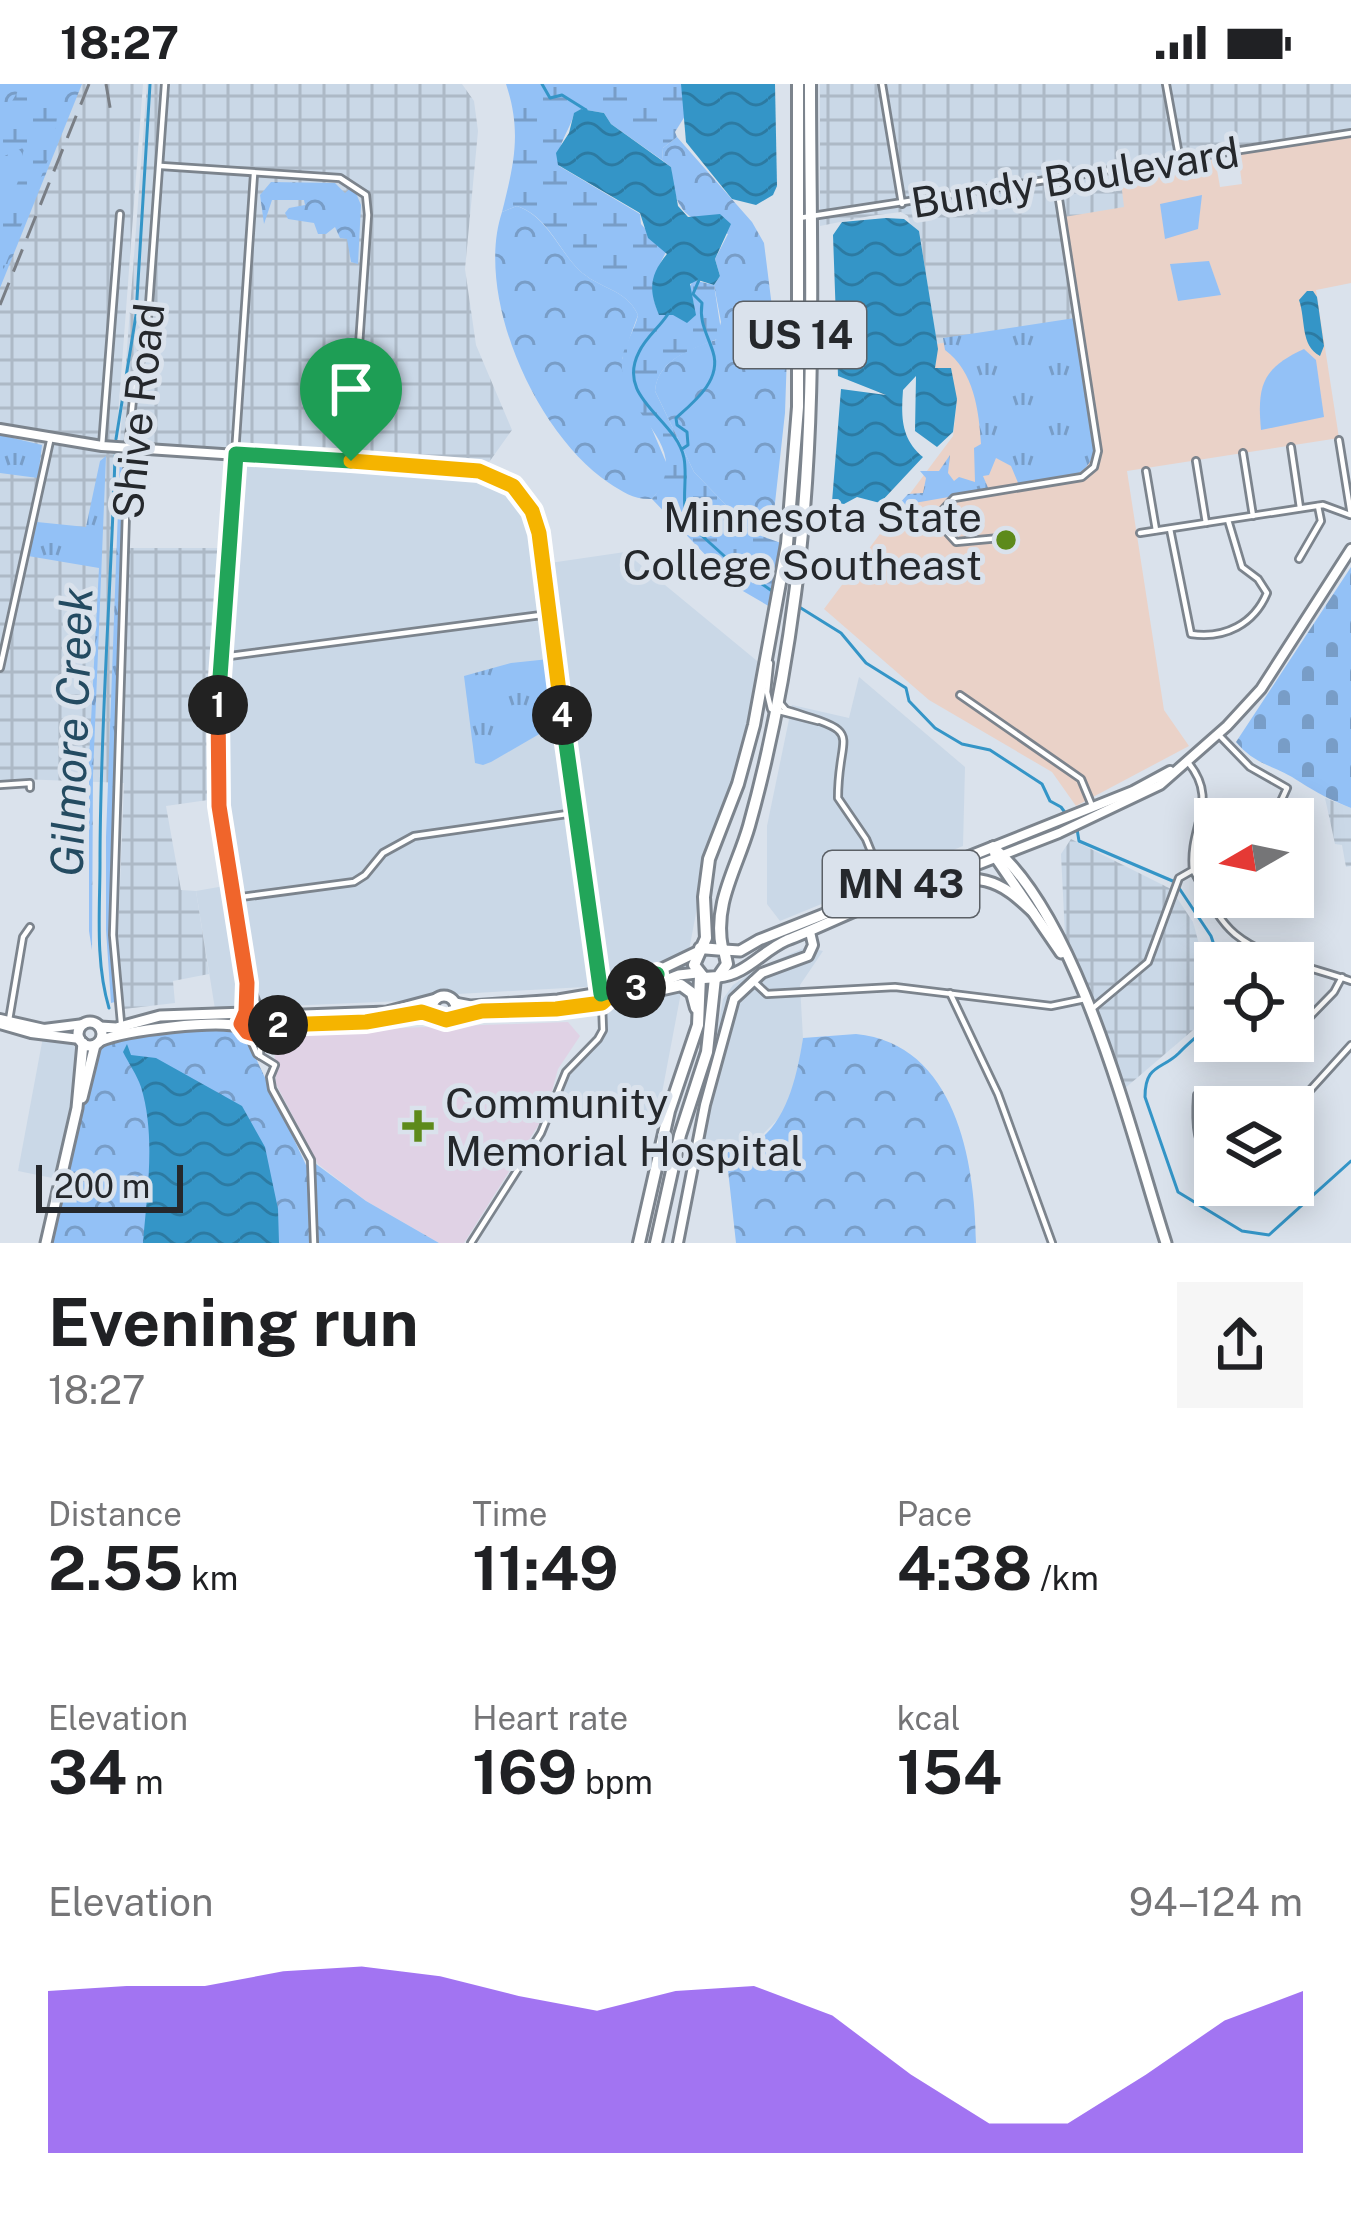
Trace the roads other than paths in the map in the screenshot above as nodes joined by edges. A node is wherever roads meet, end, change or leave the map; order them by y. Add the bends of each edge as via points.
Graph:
1 (165, 84) edge
2 (798, 84) edge
3 (810, 84) edge
4 (882, 84) edge
5 (1166, 84) edge
6 (1351, 133) edge
7 (1180, 161) junction
8 (160, 166) junction
9 (254, 174) junction
10 (1056, 180) junction
11 (902, 204) junction
12 (120, 214) dead end
13 (805, 218) junction
14 (0, 429) edge
15 (1339, 440) dead end
16 (50, 441) junction
17 (102, 446) junction
18 (1291, 447) dead end
19 (128, 448) junction
20 (236, 454) junction
21 (1243, 454) dead end
22 (351, 461) junction
23 (1196, 461) dead end
24 (1147, 471) dead end
25 (1318, 506) junction
26 (1300, 508) junction
27 (1350, 515) edge
28 (1253, 516) junction
29 (1228, 520) junction
30 (1205, 523) junction
31 (1170, 529) junction
32 (1156, 530) junction
33 (1140, 533) dead end
34 (1011, 537) dead end
35 (1351, 549) edge
36 (1299, 559) dead end
37 (549, 614) junction
38 (769, 656) junction
39 (222, 657) junction
40 (0, 668) edge
41 (778, 694) junction
42 (960, 695) dead end
43 (774, 712) junction
44 (818, 721) junction
45 (1218, 734) junction
46 (1187, 761) junction
47 (0, 785) edge
48 (30, 788) dead end
49 (1282, 798) edge
50 (1093, 808) junction
51 (574, 813) junction
52 (1085, 816) junction
53 (998, 854) junction
54 (1193, 870) junction
55 (926, 885) junction
56 (889, 894) junction
57 (234, 898) junction
58 (1033, 912) junction
59 (809, 926) junction
60 (30, 927) dead end
61 (723, 949) junction
62 (699, 950) junction
63 (698, 975) junction
64 (716, 977) junction
65 (1342, 977) junction
66 (1077, 978) junction
67 (752, 980) junction
68 (1351, 981) edge
69 (949, 992) junction
70 (632, 996) junction
71 (602, 998) junction
72 (436, 999) junction
73 (455, 1003) junction
74 (1088, 1005) junction
75 (253, 1012) junction
76 (1314, 1012) edge
77 (434, 1014) junction
78 (453, 1016) junction
79 (3, 1022) edge
80 (83, 1024) junction
81 (122, 1026) junction
82 (100, 1027) junction
83 (244, 1030) junction
84 (262, 1031) junction
85 (693, 1040) junction
86 (89, 1042) junction
87 (1351, 1045) edge
88 (260, 1056) junction
89 (1314, 1086) edge
90 (477, 1234) junction
91 (46, 1243) edge
92 (314, 1243) edge
93 (471, 1243) edge
94 (489, 1243) edge
95 (639, 1243) edge
96 (656, 1243) edge
97 (679, 1243) edge
98 (1052, 1243) edge
99 (1166, 1243) edge

1 - 8 street, Shive Road
2 - 13 highway, US 14
3 - 13 highway, US 14
4 - 11 street
5 - 7 street
6 - 7 street, Bundy Boulevard
7 - 10 street, Bundy Boulevard
8 - 9 street
8 - 19 street, Shive Road
9 - 20 street
9 - 22 street via 340,178 366,195
10 - 11 street, Bundy Boulevard
10 - 34 street via 1098,451 1082,478 954,499 943,510 956,542
11 - 13 street, Bundy Boulevard
12 - 17 street
13 - 38 highway, US 14 via 799,407
13 - 41 highway, US 14 via 810,440
14 - 16 street
15 - 27 street
16 - 17 street
16 - 40 street
17 - 19 street
18 - 26 street
19 - 20 street
19 - 81 street, Shive Road via 112,935
20 - 22 street
20 - 39 street
21 - 28 street
22 - 37 street via 479,471 513,486 539,533
23 - 30 street
24 - 32 street
25 - 26 street
25 - 27 street
25 - 36 street via 1321,521
26 - 28 street
28 - 29 street
29 - 30 street
29 - 31 street via 1242,567 1267,593 1259,613 1204,636 1191,634 1184,613
30 - 31 street
31 - 32 street
32 - 33 street
35 - 45 street via 1261,688
37 - 39 street
37 - 51 street
38 - 43 street
38 - 62 highway, US 14 via 744,767 709,859
39 - 57 street via 219,806
41 - 43 highway, US 14
41 - 44 street via 786,710
42 - 50 street via 1081,779
43 - 44 street
43 - 61 highway, US 14 via 750,824 720,909
44 - 56 street via 843,732 838,798
45 - 46 street
45 - 49 street via 1250,767 1287,788
46 - 50 street
46 - 52 street via 1160,784
46 - 54 street via 1205,798
47 - 48 street
50 - 52 street
51 - 57 street via 414,836 354,882
51 - 71 street
52 - 53 street
53 - 55 street
53 - 56 main road, MN 43
53 - 58 main road, MN 43
53 - 66 main road, MN 43 via 1054,928
54 - 65 street via 1236,935
54 - 74 street via 1179,878 1148,962
55 - 56 main road, MN 43
55 - 58 main road, MN 43 via 989,881
56 - 59 main road, MN 43
57 - 75 street
58 - 66 main road, MN 43
59 - 61 main road, MN 43 via 740,951
59 - 64 main road, MN 43 via 742,970
59 - 67 street via 808,956
60 - 79 street
61 - 62 highway
61 - 64 highway, US 14 via 727,964
62 - 63 highway, US 14
62 - 71 main road
63 - 64 highway
63 - 70 main road
63 - 85 highway, US 14
64 - 96 highway, US 14 via 707,1052
65 - 68 street
65 - 76 street
66 - 74 main road, MN 43
67 - 69 street via 766,994
67 - 97 street via 729,1016
69 - 74 street
69 - 98 street via 998,1094
70 - 71 main road
70 - 85 highway via 686,987 695,1001
71 - 73 main road
71 - 78 main road
71 - 90 street via 603,1030 566,1072 542,1133
72 - 73 main road
72 - 75 main road via 387,1012
72 - 77 main road
73 - 78 main road
74 - 99 main road, MN 43
75 - 81 main road
75 - 83 main road
75 - 84 main road
77 - 78 main road
77 - 84 main road
79 - 80 street
79 - 86 street
80 - 82 main road
80 - 86 main road
81 - 82 main road
82 - 86 main road
83 - 84 main road
83 - 86 main road via 226,1023
83 - 88 street
84 - 88 street
85 - 95 highway, US 14
86 - 91 main road
87 - 89 street
88 - 92 street via 275,1065 272,1089 311,1160
90 - 93 street
90 - 94 street

